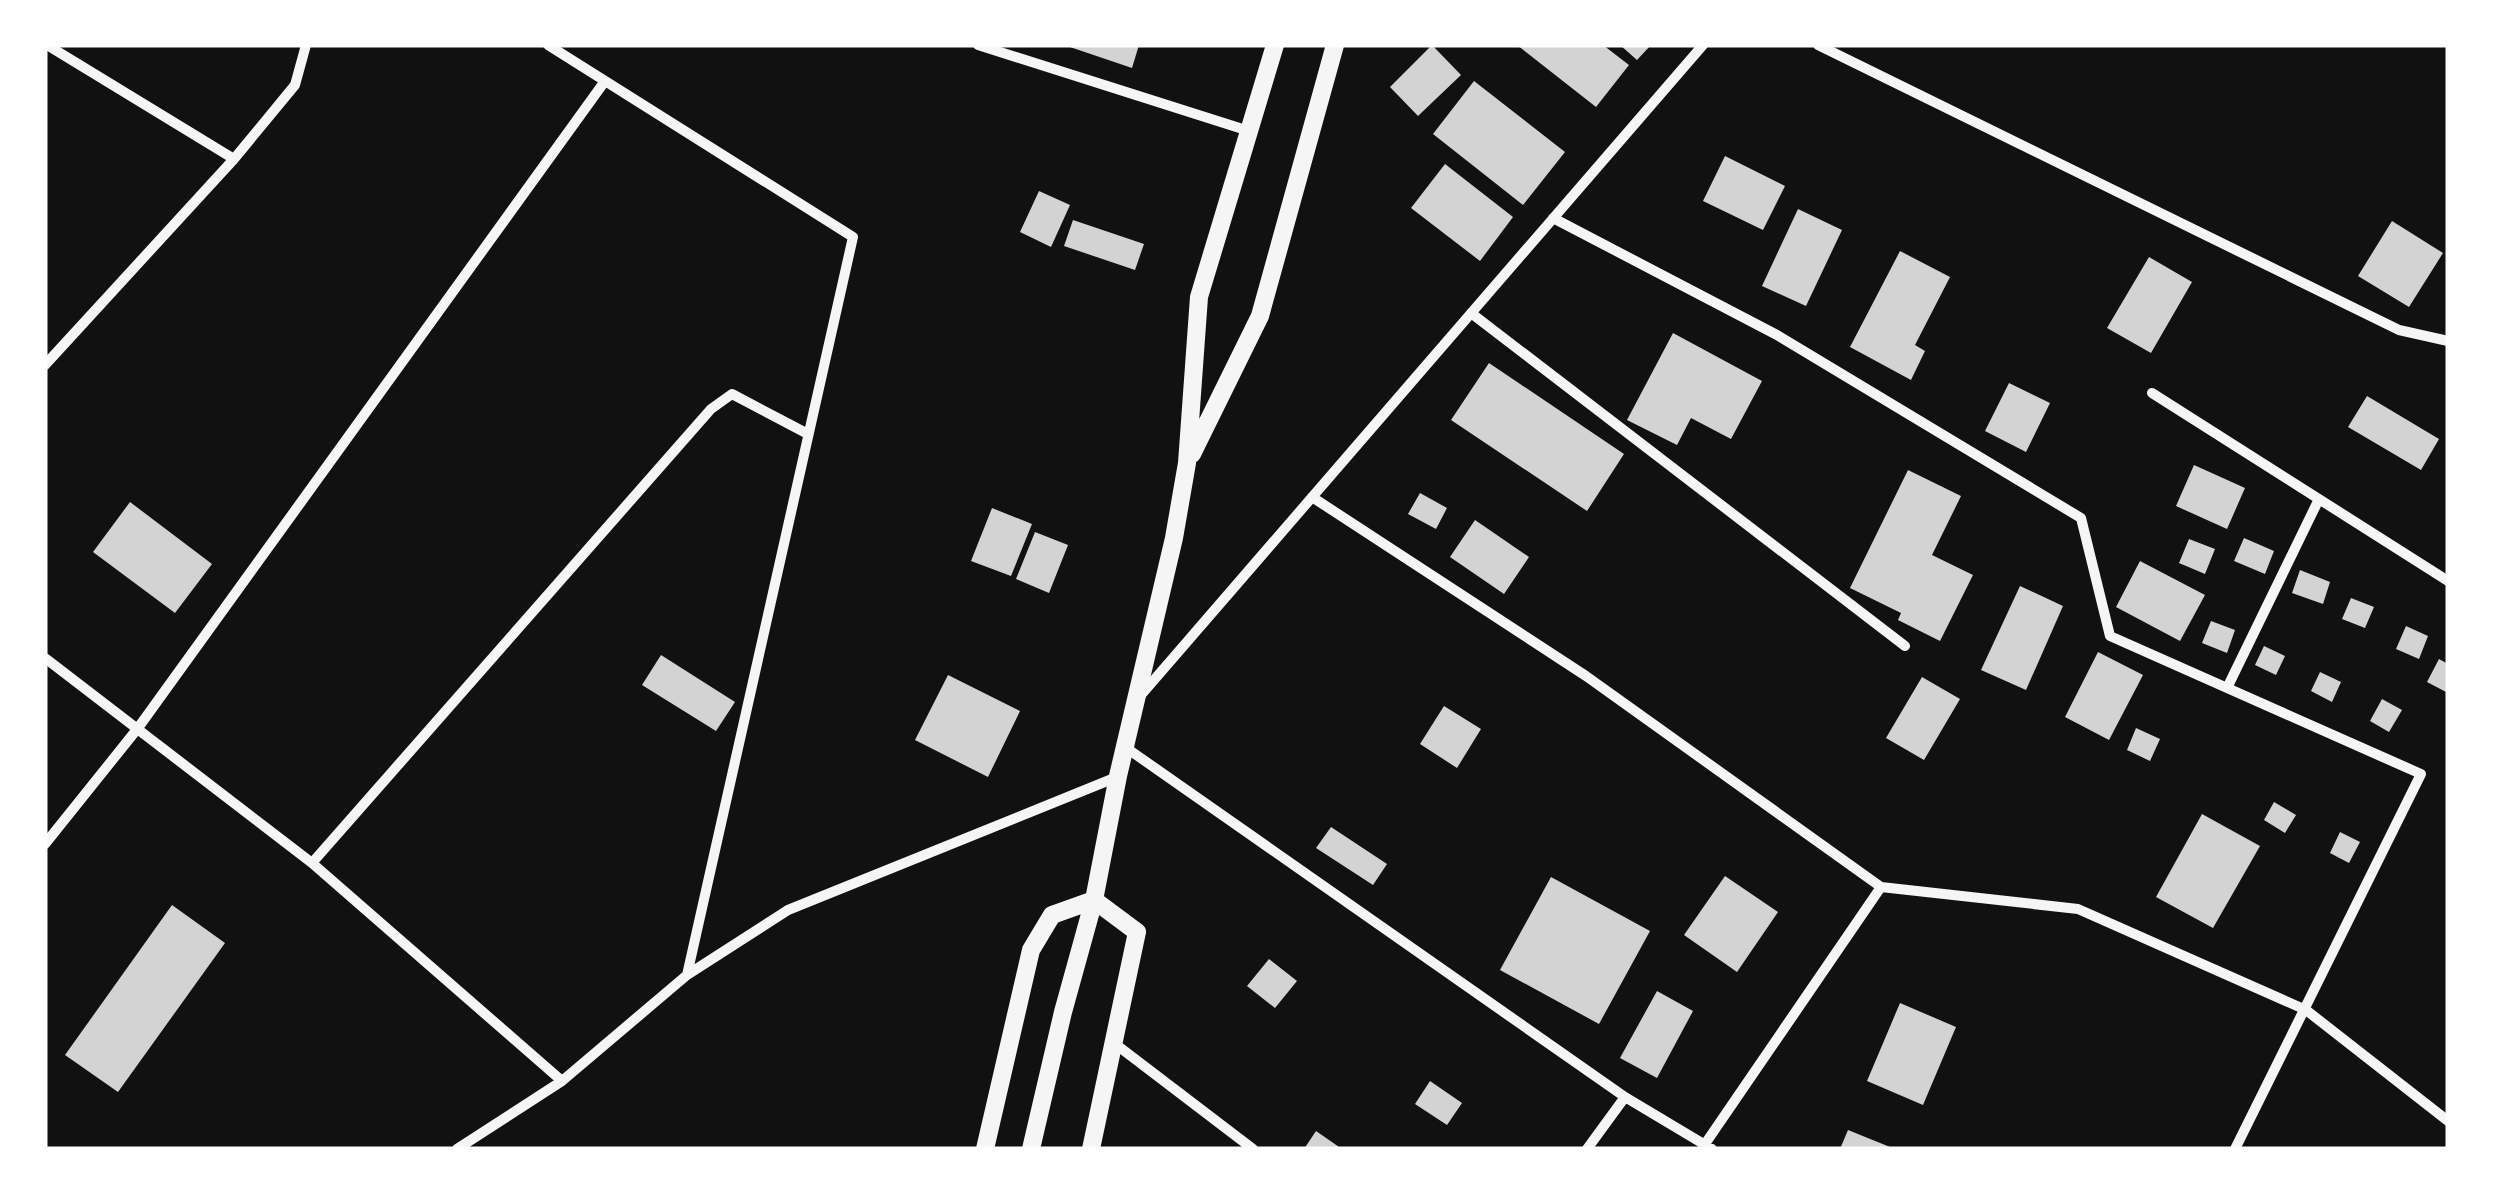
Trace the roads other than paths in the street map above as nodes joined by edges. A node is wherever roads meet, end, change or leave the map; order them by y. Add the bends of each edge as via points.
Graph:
1 (47, 45) edge
2 (306, 45) edge
3 (548, 45) edge
4 (978, 45) edge
5 (1275, 45) edge
6 (1335, 45) edge
7 (1703, 45) edge
8 (1818, 45) edge
9 (605, 81) junction
10 (1249, 131) junction
11 (234, 159) junction
12 (1552, 218) junction
13 (1470, 313) junction
14 (2448, 340) edge
15 (47, 360) edge
16 (2152, 393) dead end
17 (808, 434) junction
18 (1187, 463) junction
19 (1312, 498) junction
20 (2319, 499) junction
21 (2448, 580) edge
22 (1905, 646) dead end
23 (45, 658) edge
24 (2228, 686) junction
25 (1136, 701) junction
26 (138, 728) junction
27 (1125, 747) junction
28 (1118, 776) junction
29 (45, 844) edge
30 (312, 863) junction
31 (1881, 888) junction
32 (1094, 900) junction
33 (687, 975) junction
34 (2306, 1010) junction
35 (1114, 1043) junction
36 (562, 1081) junction
37 (1626, 1097) junction
38 (2448, 1121) edge
39 (1708, 1146) edge
40 (457, 1149) edge
41 (984, 1149) edge
42 (1031, 1149) edge
43 (1091, 1149) edge
44 (1253, 1149) edge
45 (1587, 1149) edge
46 (2235, 1149) edge

1 - 11 street
2 - 11 street via 294,85
3 - 9 street
4 - 10 street
5 - 10 street
6 - 18 street via 1260,316
7 - 12 street
8 - 14 street via 2399,330
9 - 17 street via 853,237
9 - 26 street
10 - 18 street via 1198,298
11 - 15 street
12 - 13 street
12 - 24 street via 1777,336 2081,518 2110,636
13 - 19 street
13 - 22 street
16 - 20 street
17 - 30 street via 732,394 711,409
17 - 33 street
18 - 25 street
19 - 25 street
19 - 31 street via 1586,676
20 - 21 street
20 - 24 street
23 - 26 street
24 - 34 street via 2421,774
25 - 27 street
26 - 29 street
26 - 30 street
27 - 28 street
27 - 37 street
28 - 32 street
28 - 33 street via 788,910
30 - 36 street
31 - 34 street via 2078,909
31 - 39 street
32 - 35 street via 1137,932
32 - 41 street via 1052,915 1032,950
32 - 42 street
33 - 36 street
34 - 38 street
34 - 46 street
35 - 43 street
35 - 44 street
36 - 40 street
37 - 39 street
37 - 45 street

